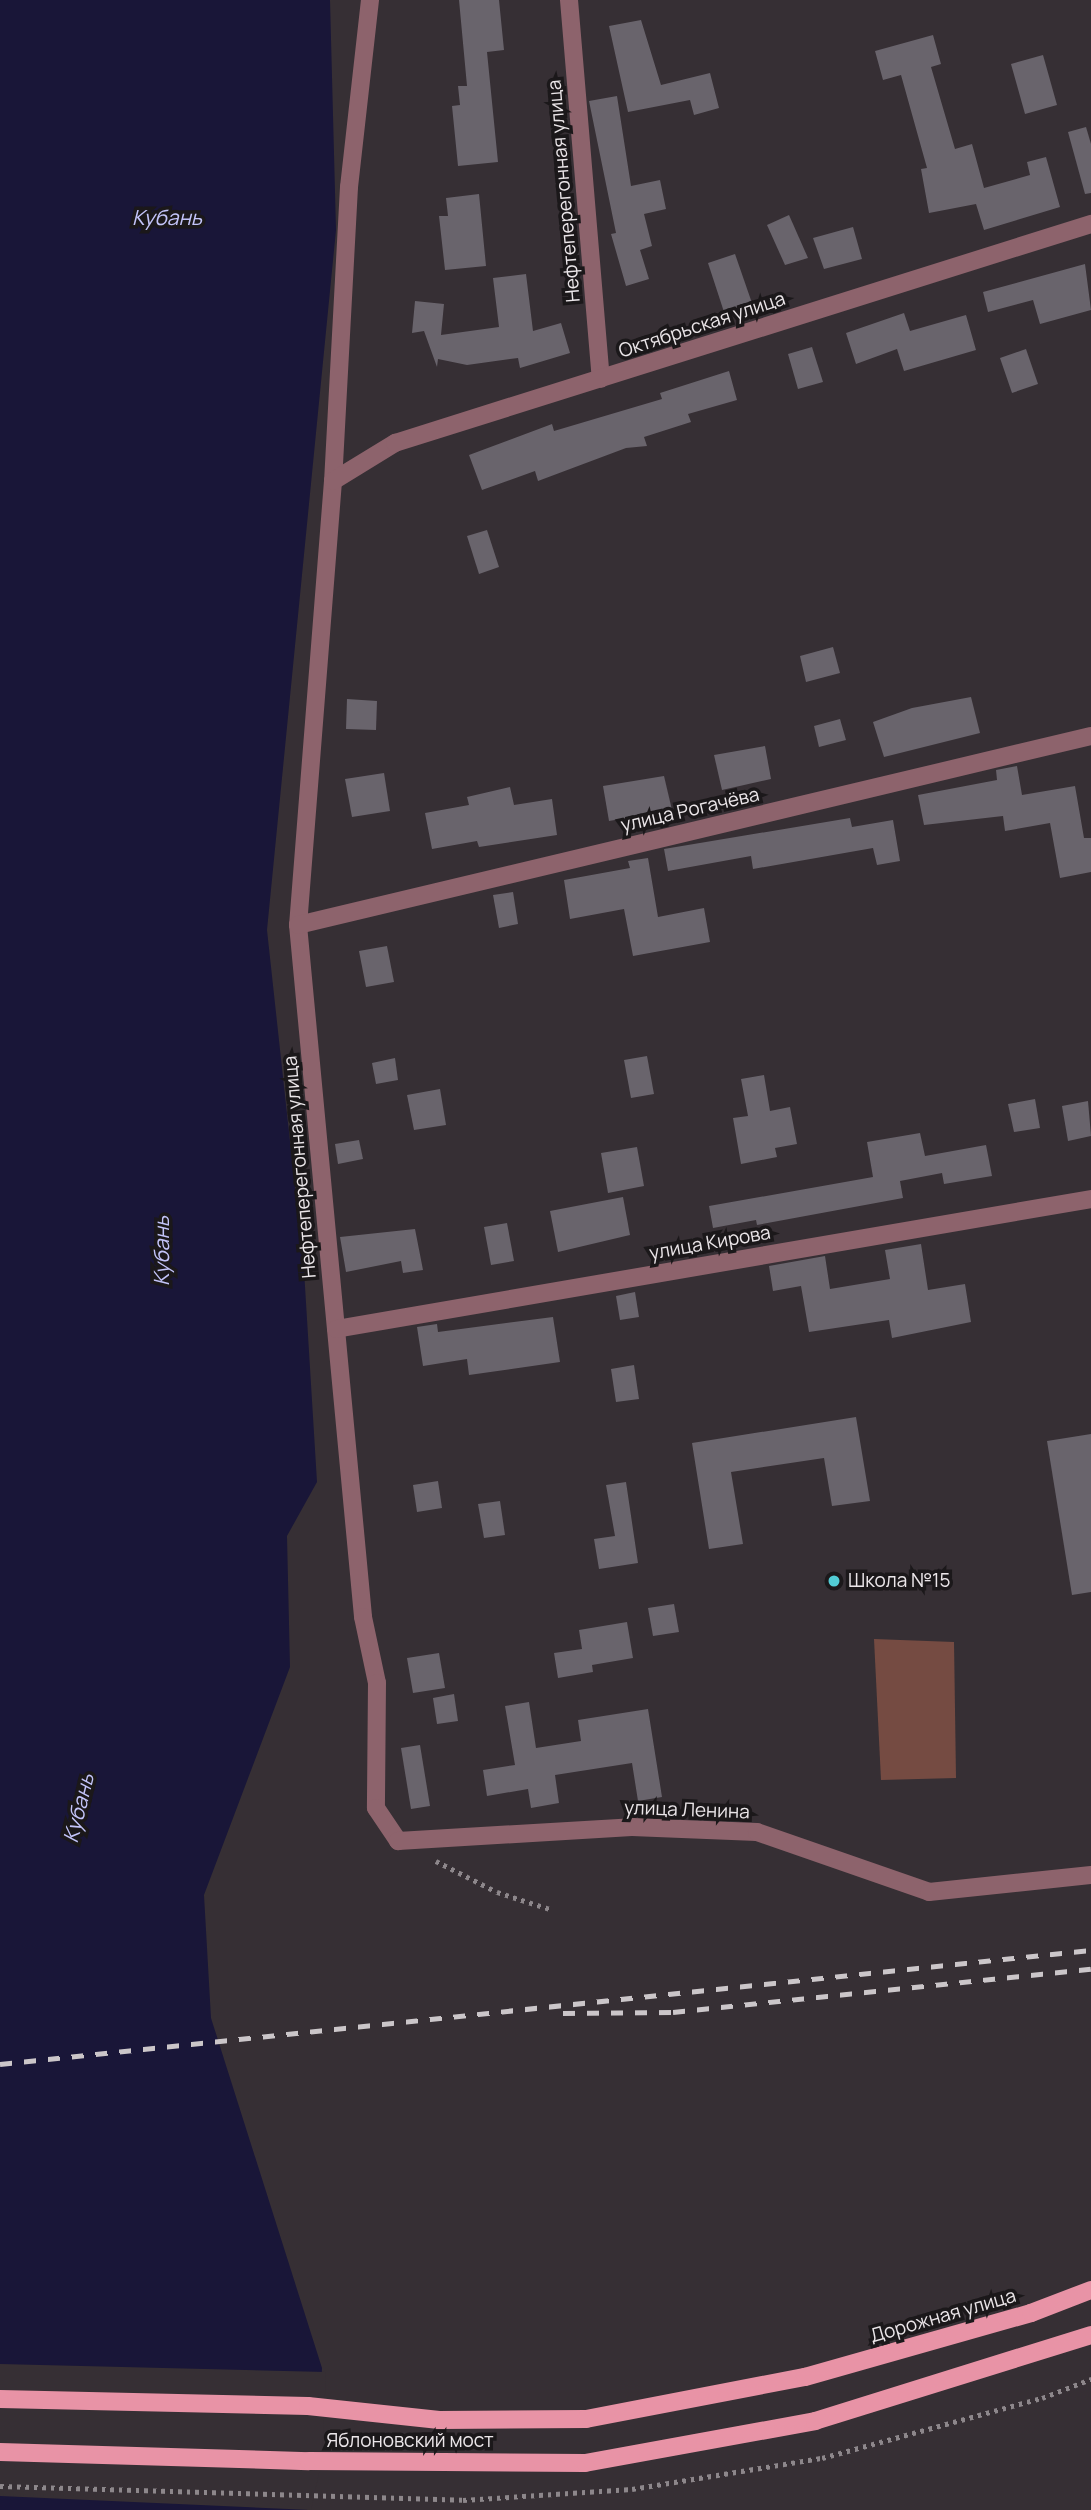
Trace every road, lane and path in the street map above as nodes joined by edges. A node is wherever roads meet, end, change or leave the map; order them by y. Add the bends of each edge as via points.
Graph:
1 (370, 0) edge
2 (569, 0) edge
3 (1091, 224) edge
4 (601, 379) junction
5 (333, 481) junction
6 (1091, 736) edge
7 (298, 925) junction
8 (1091, 1199) edge
9 (337, 1329) junction
10 (398, 1841) junction
11 (1091, 1875) edge
12 (550, 1909) dead end
13 (1091, 2290) edge
14 (1091, 2335) edge
15 (806, 2377) joint
16 (1091, 2379) edge
17 (0, 2399) edge
18 (0, 2452) edge
19 (0, 2486) edge

1 - 5 street, Нефтеперегонная улица via 349,187
2 - 4 street, Нефтеперегонная улица
3 - 4 street, Октябрьская улица
4 - 5 street, Октябрьская улица via 395,443
5 - 7 street, Нефтеперегонная улица
6 - 7 street, улица Рогачёва
7 - 9 street, Нефтеперегонная улица
8 - 9 street, улица Кирова
9 - 10 street, Нефтеперегонная улица via 363,1617 377,1683 376,1808
10 - 11 street, улица Ленина via 632,1827 757,1832 929,1892
10 - 12 path via 497,1892
13 - 15 main road, Дорожная улица via 1031,2313
14 - 18 main road, Яблоновский мост via 815,2421 586,2463
15 - 17 main road, Яблоновский мост via 586,2418 439,2420 308,2406
16 - 19 path via 1042,2398 822,2458 632,2489 463,2500

